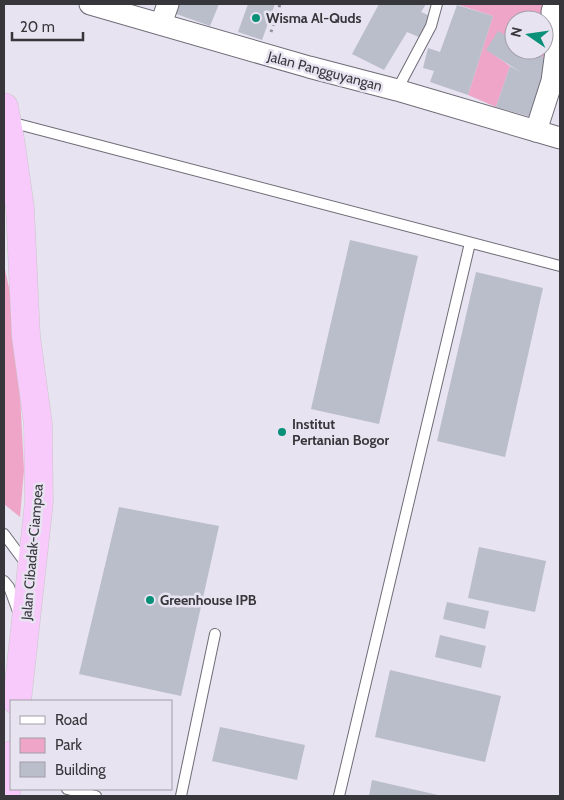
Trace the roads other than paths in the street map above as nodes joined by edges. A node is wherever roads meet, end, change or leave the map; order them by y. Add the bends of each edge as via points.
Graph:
1 (90, 4) edge
2 (168, 4) edge
3 (437, 4) edge
4 (554, 4) edge
5 (161, 24) junction
6 (398, 90) junction
7 (6, 130) edge
8 (536, 131) junction
9 (560, 138) edge
10 (4, 217) edge
11 (470, 242) junction
12 (21, 253) junction
13 (560, 266) edge
14 (4, 534) edge
15 (32, 573) junction
16 (4, 581) edge
17 (25, 631) junction
18 (215, 634) dead end
19 (17, 700) edge
20 (71, 790) edge
21 (96, 796) edge
22 (181, 796) edge
23 (339, 796) edge

1 - 5 street, Jalan Pangguyangan
2 - 5 street
3 - 6 lane via 431,26
4 - 8 street via 552,12 557,33 552,81
5 - 6 street, Jalan Pangguyangan
6 - 8 street, Jalan Pangguyangan
7 - 11 lane
7 - 12 highway, Jalan Cibadak-Ciampea via 20,208
8 - 9 street, Jalan Pangguyangan
10 - 12 highway
11 - 13 lane
11 - 23 lane
12 - 15 highway, Jalan Cibadak-Ciampea via 26,336 38,424 39,502
14 - 15 lane
15 - 17 highway, Jalan Cibadak-Ciampea
16 - 17 lane
17 - 19 highway, Jalan Cibadak-Ciampea
18 - 22 lane
20 - 21 lane

